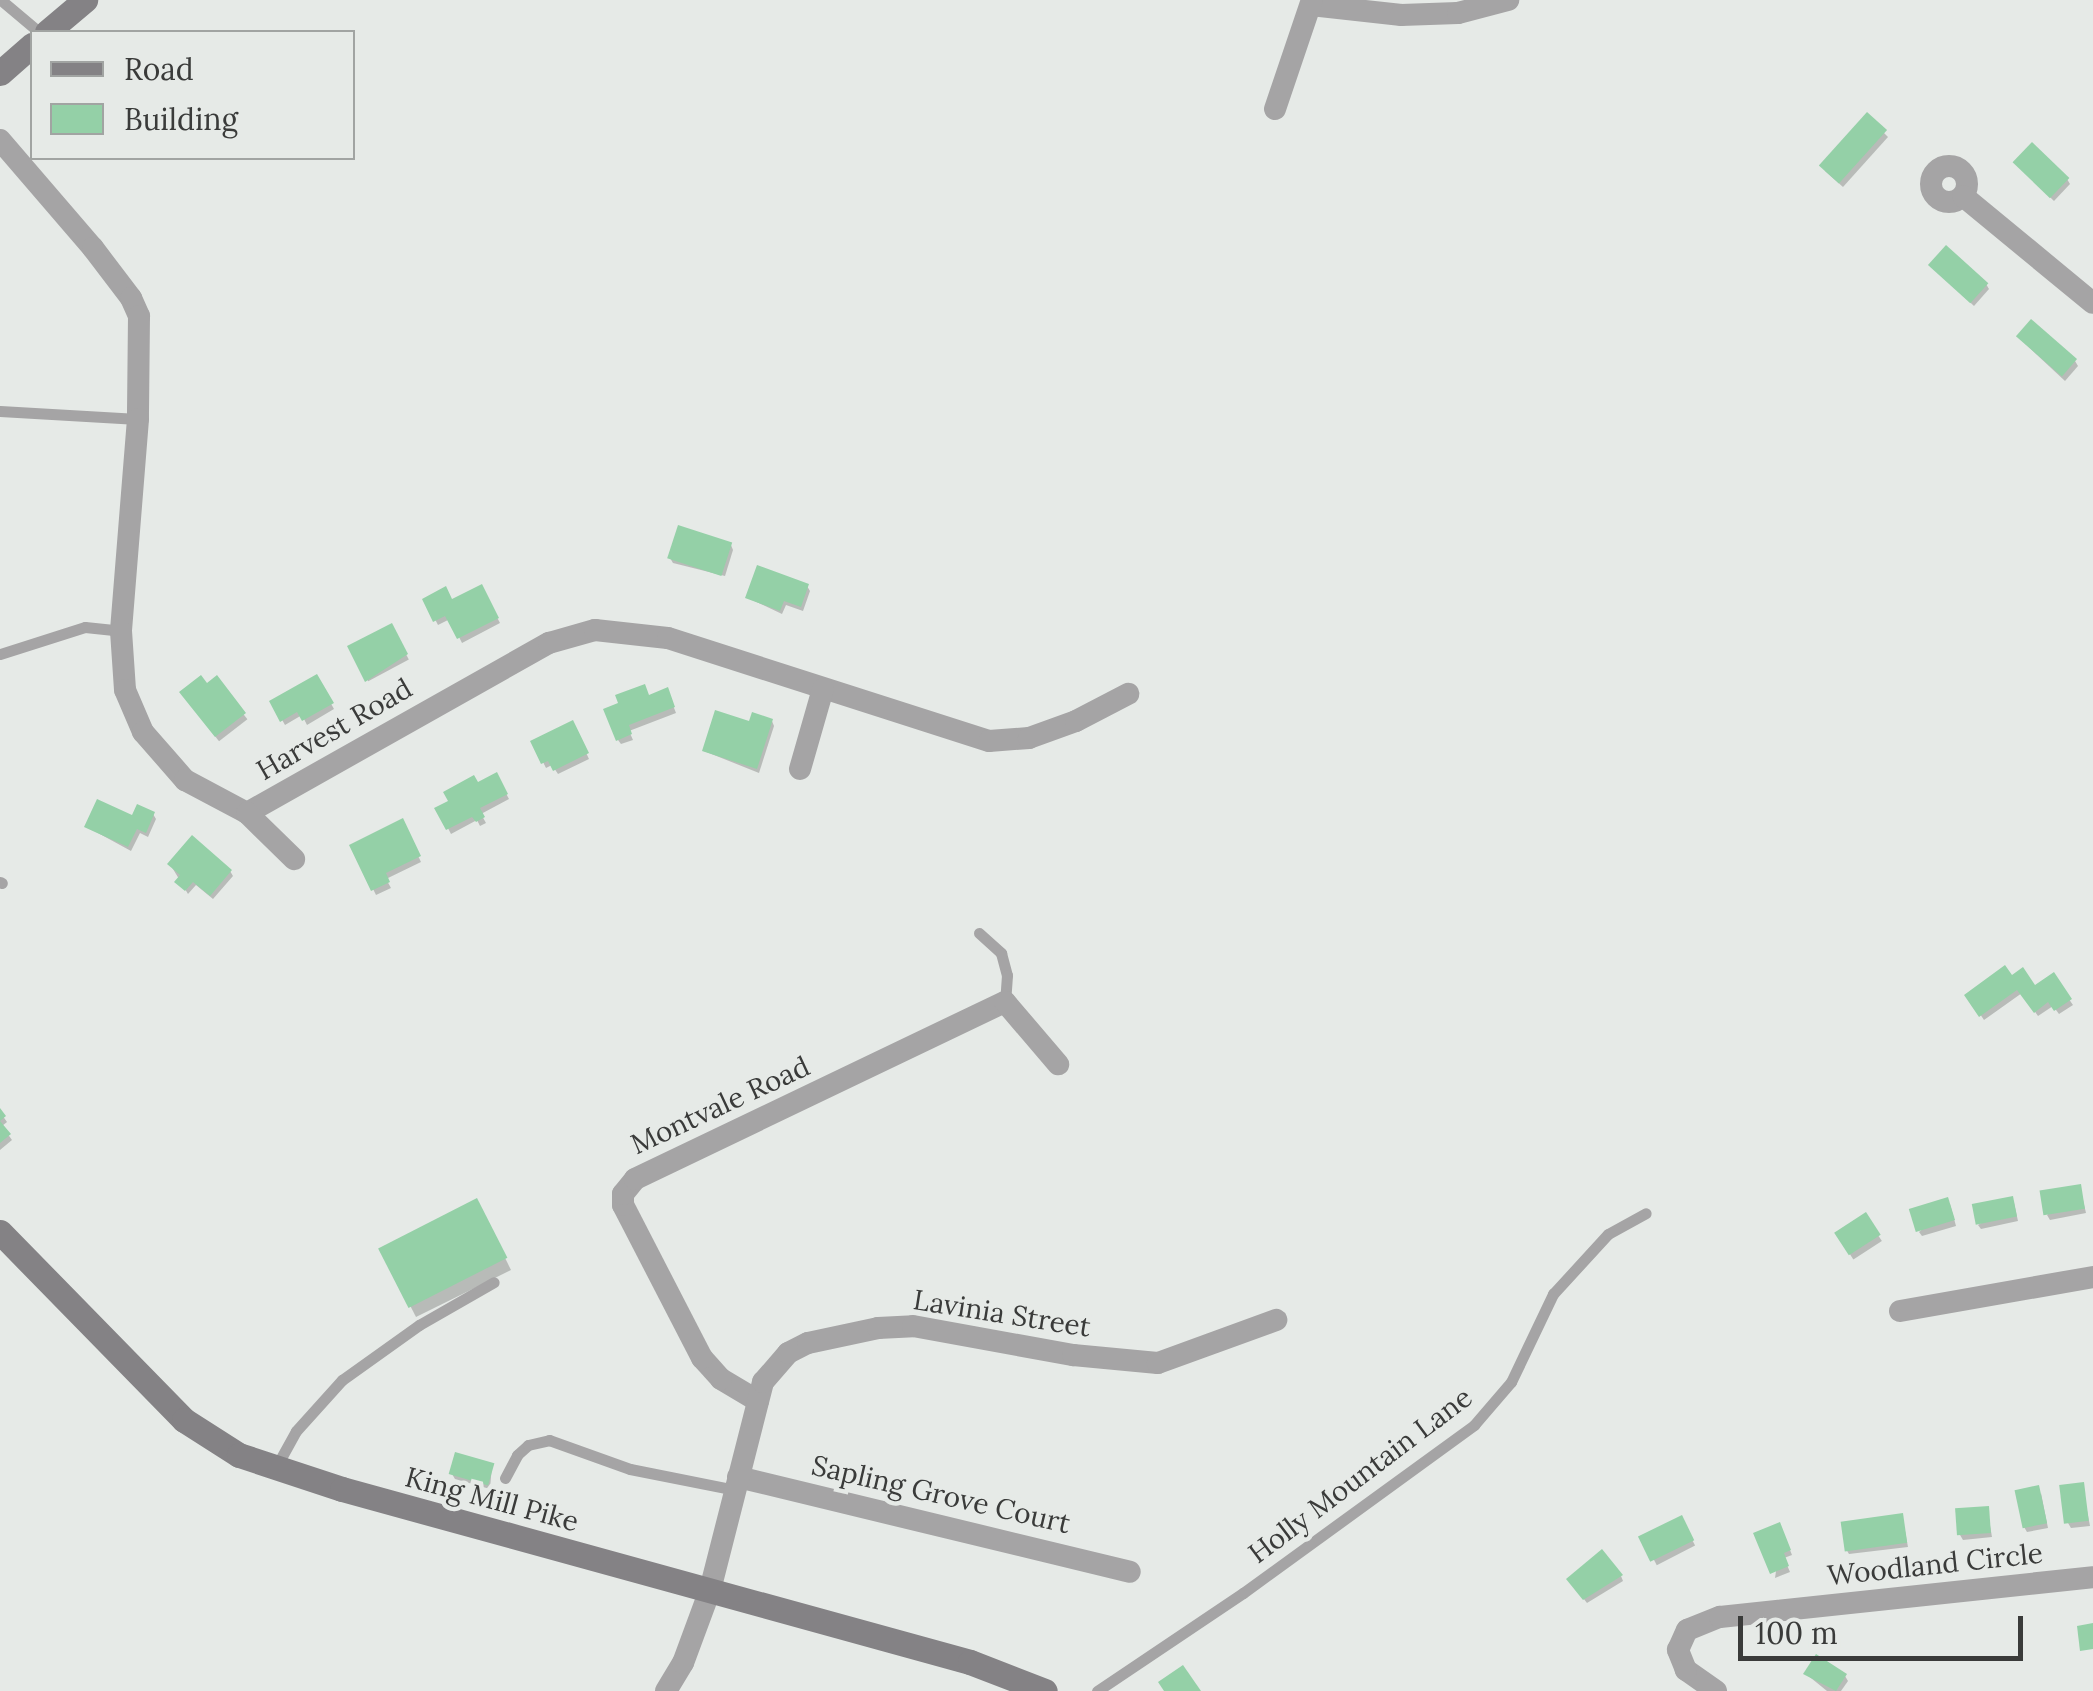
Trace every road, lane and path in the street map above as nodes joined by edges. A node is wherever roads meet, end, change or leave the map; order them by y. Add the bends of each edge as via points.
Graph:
1 (1, 0) edge
2 (85, 0) edge
3 (1508, 0) edge
4 (1311, 3) edge
5 (40, 30) edge
6 (46, 30) edge
7 (1274, 109) dead end
8 (0, 140) edge
9 (1962, 196) dead end
10 (2093, 303) edge
11 (0, 411) edge
12 (138, 419) junction
13 (121, 631) junction
14 (0, 654) edge
15 (823, 690) junction
16 (1128, 694) dead end
17 (800, 769) dead end
18 (247, 814) junction
19 (294, 859) dead end
20 (980, 933) dead end
21 (1005, 1002) junction
22 (1058, 1064) dead end
23 (1646, 1213) dead end
24 (0, 1232) edge
25 (2093, 1278) edge
26 (494, 1282) dead end
27 (1900, 1310) dead end
28 (1276, 1320) dead end
29 (758, 1401) junction
30 (276, 1469) junction
31 (504, 1478) dead end
32 (737, 1484) junction
33 (1130, 1572) dead end
34 (2093, 1577) edge
35 (710, 1590) junction
36 (666, 1691) edge
37 (1045, 1691) edge
38 (1097, 1691) edge
39 (1716, 1691) edge

1 - 5 lane
2 - 6 main road
3 - 4 street via 1420,14
4 - 7 street
8 - 12 street, Harvest Road via 131,298 142,336
9 - 10 street
11 - 12 lane
12 - 13 street, Harvest Road
13 - 14 lane via 85,627
13 - 18 street, Harvest Road via 125,690 143,732 185,780
15 - 16 street, Harvest Road via 989,741 1029,738
15 - 17 street
15 - 18 street, Harvest Road via 668,638 595,630 532,652
18 - 19 street
20 - 21 lane via 1001,953
21 - 22 street
21 - 29 street, Montvale Road via 634,1179 623,1194 629,1220 702,1358 721,1379
23 - 38 lane, Holly Mountain Lane via 1608,1234 1570,1273 1511,1382 1474,1425
24 - 30 main road, King Mill Pike via 184,1420 224,1447
25 - 27 street
26 - 30 lane via 342,1380 296,1431
28 - 29 street, Lavinia Street via 1158,1363 1073,1355 926,1327 878,1328 788,1353 763,1382
29 - 32 street, Lavinia Street
30 - 35 main road, King Mill Pike
31 - 32 lane via 516,1455 549,1440 630,1469
32 - 33 street, Sapling Grove Court
32 - 35 street, Lavinia Street
34 - 39 street, Woodland Circle via 1720,1617 1686,1630 1678,1650 1686,1670
35 - 36 street, Lavinia Street
35 - 37 main road, King Mill Pike via 970,1662

